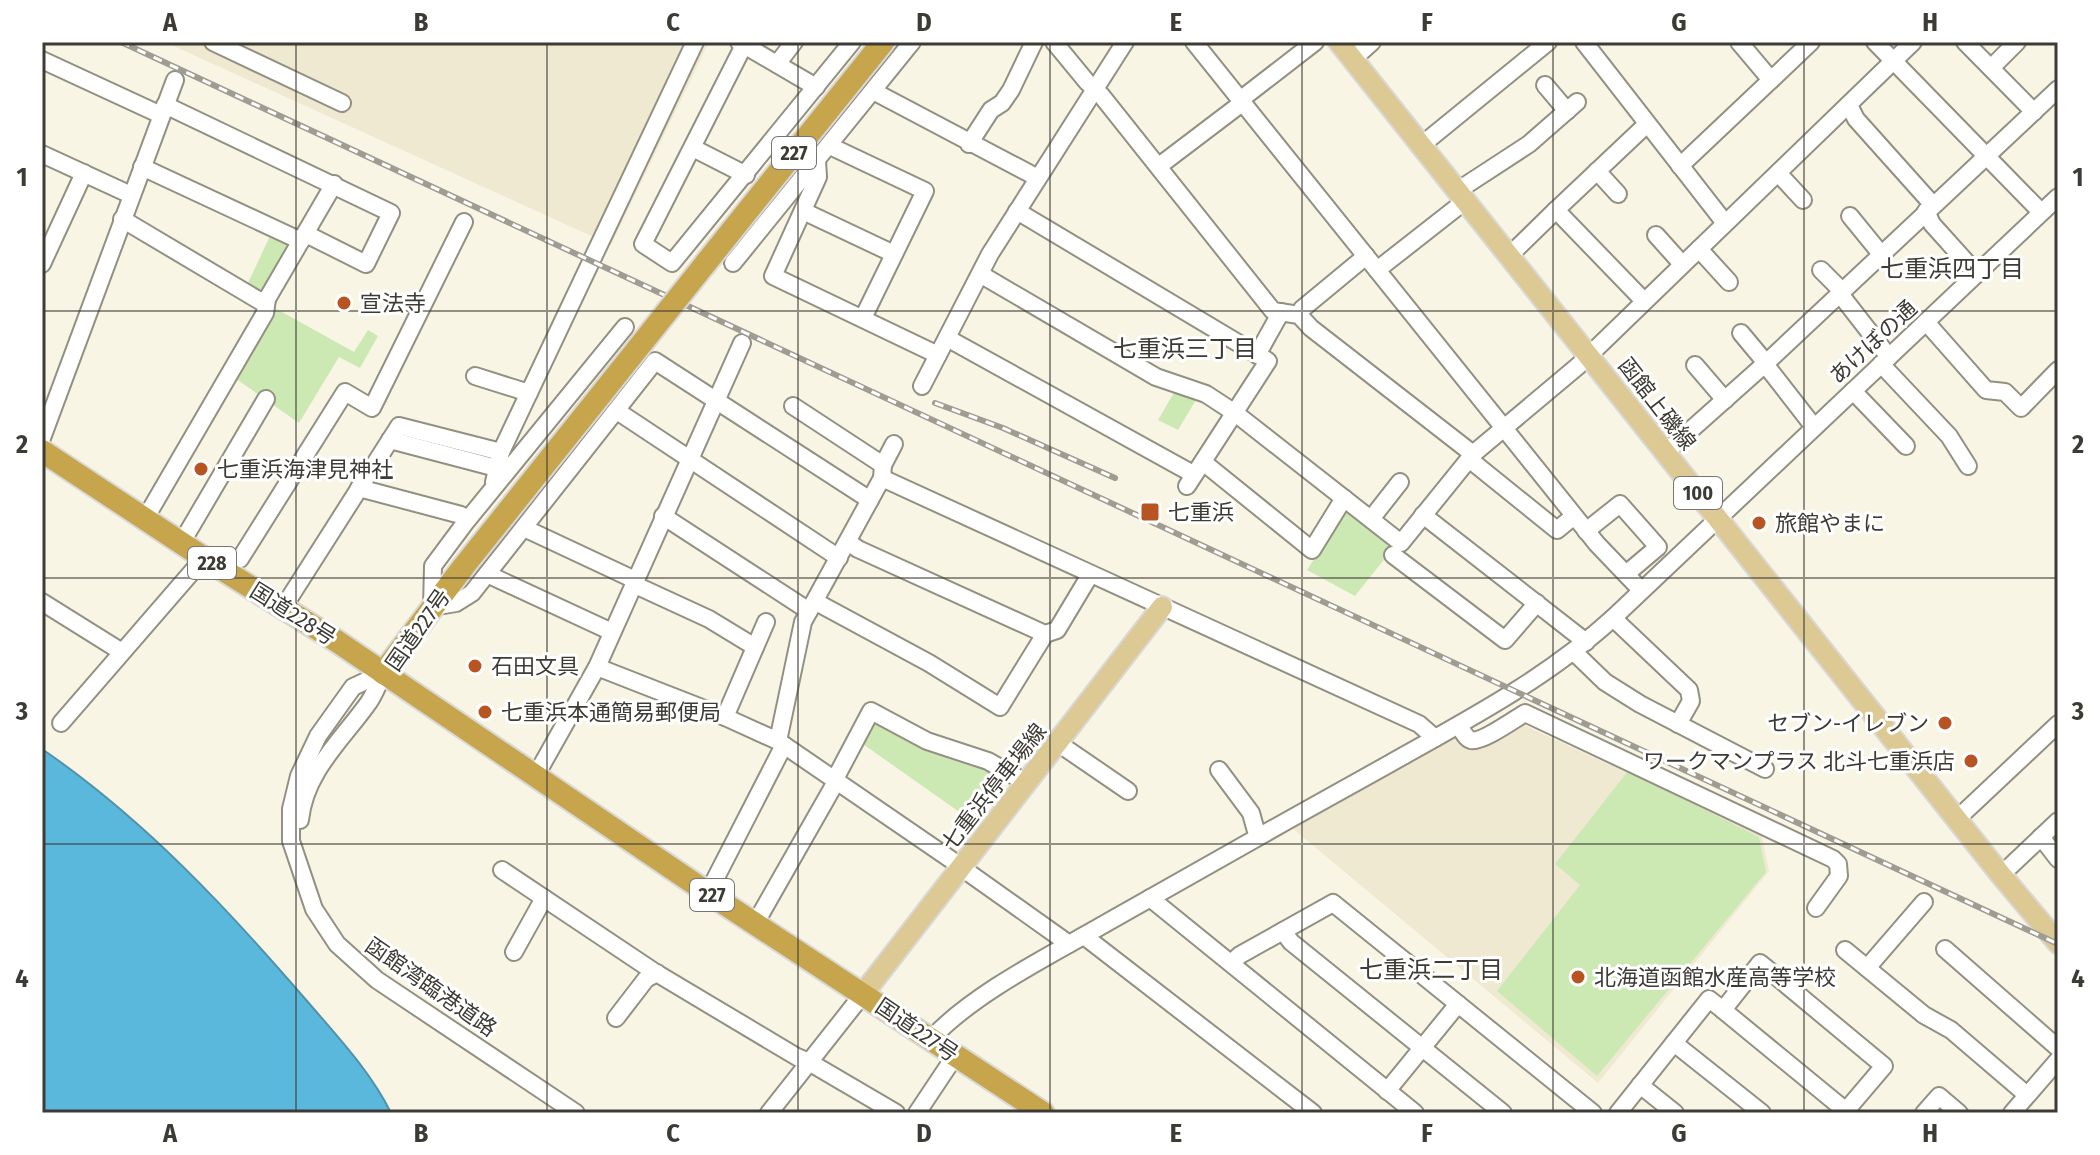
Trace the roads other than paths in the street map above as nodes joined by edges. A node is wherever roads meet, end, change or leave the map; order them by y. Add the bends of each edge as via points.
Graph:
1 (213, 42) edge
2 (695, 42) edge
3 (794, 42) edge
4 (852, 42) edge
5 (883, 42) edge
6 (912, 42) edge
7 (1034, 42) edge
8 (1054, 42) edge
9 (1125, 42) edge
10 (1194, 42) edge
11 (1315, 42) edge
12 (1339, 42) edge
13 (1372, 42) edge
14 (1548, 42) edge
15 (1584, 42) edge
16 (1739, 42) edge
17 (1811, 42) edge
18 (1875, 42) edge
19 (1913, 42) edge
20 (1965, 42) edge
21 (2017, 42) edge
22 (742, 44) edge
23 (1353, 59) junction
24 (42, 60) edge
25 (1894, 62) junction
26 (777, 64) junction
27 (1991, 68) junction
28 (175, 80) dead end
29 (1771, 80) junction
30 (1545, 85) dead end
31 (816, 87) junction
32 (1094, 89) junction
33 (2058, 89) edge
34 (873, 91) junction
35 (1241, 101) junction
36 (342, 103) dead end
37 (1849, 105) junction
38 (163, 110) junction
39 (2034, 112) junction
40 (1647, 124) junction
41 (1429, 139) dead end
42 (969, 144) junction
43 (830, 146) junction
44 (693, 148) junction
45 (42, 154) edge
46 (1987, 157) junction
47 (817, 161) junction
48 (1159, 166) junction
49 (1680, 166) junction
50 (142, 167) junction
51 (1597, 171) junction
52 (84, 173) junction
53 (1778, 173) junction
54 (746, 175) junction
55 (1038, 178) junction
56 (334, 184) junction
57 (1618, 194) dead end
58 (131, 195) junction
59 (1461, 196) junction
60 (2058, 197) edge
61 (1803, 200) dead end
62 (1930, 208) junction
63 (1556, 210) junction
64 (803, 211) junction
65 (1017, 211) junction
66 (2041, 212) junction
67 (1850, 216) dead end
68 (122, 219) junction
69 (464, 222) dead end
70 (1725, 223) junction
71 (1656, 235) dead end
72 (304, 237) junction
73 (1699, 249) junction
74 (894, 254) junction
75 (1881, 254) junction
76 (1509, 256) junction
77 (733, 263) dead end
78 (1371, 263) junction
79 (42, 264) edge
80 (1682, 264) junction
81 (1821, 270) dead end
82 (980, 274) junction
83 (1977, 274) junction
84 (1729, 282) dead end
85 (1841, 292) junction
86 (267, 299) junction
87 (1644, 301) junction
88 (1281, 312) junction
89 (1299, 315) junction
90 (863, 318) junction
91 (1926, 322) junction
92 (625, 327) dead end
93 (1741, 333) dead end
94 (947, 338) junction
95 (742, 343) dead end
96 (938, 355) junction
97 (1257, 355) junction
98 (1588, 355) junction
99 (1885, 360) junction
100 (1765, 364) junction
101 (1695, 365) dead end
102 (2058, 370) edge
103 (475, 376) dead end
104 (922, 386) dead end
105 (1853, 391) junction
106 (529, 393) junction
107 (266, 399) dead end
108 (716, 399) junction
109 (1725, 400) junction
110 (793, 406) dead end
111 (617, 411) junction
112 (1235, 413) junction
113 (1814, 427) junction
114 (1503, 428) junction
115 (42, 438) edge
116 (390, 440) junction
117 (894, 444) dead end
118 (1906, 446) dead end
119 (42, 451) edge
120 (501, 452) junction
121 (1666, 452) junction
122 (1471, 457) junction
123 (689, 458) junction
124 (489, 466) dead end
125 (1968, 466) dead end
126 (882, 472) junction
127 (1194, 474) junction
128 (1400, 482) dead end
129 (359, 488) junction
130 (493, 488) junction
131 (1344, 498) junction
132 (870, 500) junction
133 (461, 515) dead end
134 (1423, 515) junction
135 (663, 516) junction
136 (1574, 516) junction
137 (1717, 517) junction
138 (145, 519) junction
139 (1371, 519) junction
140 (524, 528) junction
141 (1586, 531) junction
142 (182, 542) junction
143 (848, 542) junction
144 (1393, 555) dead end
145 (204, 558) junction
146 (839, 558) junction
147 (240, 559) dead end
148 (487, 574) junction
149 (1626, 574) junction
150 (1090, 575) junction
151 (634, 582) junction
152 (1641, 590) junction
153 (42, 602) edge
154 (1537, 603) junction
155 (812, 606) junction
156 (432, 607) junction
157 (1162, 607) junction
158 (283, 608) junction
159 (1613, 618) junction
160 (766, 622) dead end
161 (612, 632) junction
162 (1045, 634) junction
163 (755, 647) junction
164 (1580, 647) junction
165 (122, 652) junction
166 (597, 667) junction
167 (383, 673) junction
168 (725, 717) junction
169 (61, 723) dead end
170 (1678, 724) junction
171 (2058, 724) edge
172 (1459, 725) junction
173 (1435, 738) junction
174 (781, 743) junction
175 (1058, 743) junction
176 (1765, 769) dead end
177 (1219, 770) dead end
178 (535, 777) junction
179 (1018, 778) dead end
180 (836, 780) junction
181 (1128, 791) dead end
182 (1957, 819) junction
183 (2058, 821) edge
184 (1256, 831) dead end
185 (2041, 837) junction
186 (2058, 859) edge
187 (957, 865) junction
188 (502, 870) dead end
189 (2001, 875) junction
190 (708, 893) junction
191 (544, 898) junction
192 (1150, 898) junction
193 (1924, 902) dead end
194 (1816, 908) dead end
195 (755, 924) junction
196 (1283, 931) junction
197 (1076, 940) junction
198 (2058, 943) edge
199 (1945, 949) dead end
200 (1845, 950) dead end
201 (514, 952) dead end
202 (1231, 963) junction
203 (1867, 968) junction
204 (657, 973) junction
205 (863, 994) junction
206 (1458, 1004) junction
207 (1723, 1010) junction
208 (616, 1018) dead end
209 (931, 1039) junction
210 (1674, 1043) junction
211 (1422, 1047) junction
212 (2058, 1048) edge
213 (955, 1056) junction
214 (2058, 1060) edge
215 (809, 1062) junction
216 (1640, 1085) junction
217 (1387, 1091) junction
218 (2027, 1095) junction
219 (1845, 1112) edge
220 (2014, 1112) edge
221 (576, 1113) edge
222 (769, 1113) edge
223 (896, 1113) edge
224 (917, 1113) edge
225 (1043, 1113) edge
226 (1313, 1113) edge
227 (1415, 1113) edge
228 (1503, 1113) edge
229 (1593, 1113) edge
230 (1618, 1113) edge
231 (1675, 1113) edge
232 (1762, 1113) edge
233 (1924, 1113) edge
234 (1959, 1113) edge

1 - 36 street
2 - 106 street
3 - 26 street
4 - 31 street
5 - 156 highway, 国道227号 / 227, bridge
6 - 34 street
7 - 42 street via 1011,90
8 - 32 street
9 - 32 street
10 - 35 street
11 - 35 street
12 - 23 main road, 函館上磯線 / 100
13 - 23 street
14 - 41 street
15 - 40 street
16 - 29 street
17 - 29 street
18 - 25 street
19 - 25 street
20 - 27 street
21 - 27 street
22 - 26 street
22 - 44 street
23 - 59 main road, 函館上磯線 / 100
24 - 38 street
25 - 37 street
25 - 46 street
26 - 31 street
27 - 39 street
28 - 38 street
29 - 49 street
30 - 59 street via 1572,107
31 - 54 street
32 - 48 street
32 - 55 street
33 - 39 street
34 - 42 street
34 - 43 street
35 - 48 street
35 - 78 street
37 - 53 street
37 - 62 street
38 - 50 street
38 - 56 street
39 - 46 street
40 - 49 street
40 - 51 street
42 - 55 street
43 - 47 street
43 - 74 street via 925,191
44 - 54 street
44 - 54 street via 643,244 672,263
45 - 52 street
46 - 62 street
46 - 66 street
47 - 64 street via 818,177
47 - 77 street
48 - 88 street via 1273,311
49 - 70 street
50 - 58 street
50 - 72 street
51 - 57 street
51 - 63 street
52 - 58 street
52 - 79 street
53 - 61 street
53 - 70 street
55 - 65 street
56 - 72 street
56 - 72 street via 391,213 366,264
58 - 68 street
59 - 76 main road, 函館上磯線 / 100
59 - 78 street
60 - 66 street, あけぼの通
62 - 75 street
62 - 83 street via 1932,224
63 - 76 street
63 - 87 street
64 - 74 street
64 - 90 street via 773,276
65 - 82 street
65 - 97 street
66 - 83 street, あけぼの通
67 - 75 street
68 - 86 street via 260,301
68 - 115 street
69 - 147 street via 372,408 345,392
70 - 73 street
71 - 80 street
72 - 86 street
73 - 80 street
73 - 84 street
74 - 90 street
75 - 85 street
76 - 98 main road, 函館上磯線 / 100
78 - 89 street
78 - 114 street
80 - 87 street
81 - 85 street
82 - 94 street
82 - 112 street via 1156,377 1206,394
83 - 91 street, あけぼの通
85 - 99 street
85 - 100 street
86 - 138 street via 265,313
87 - 98 street
88 - 89 street
88 - 97 street
89 - 122 street
90 - 96 street
91 - 99 street, あけぼの通
91 - 102 street via 1986,390 2005,392 2021,408
92 - 130 street
93 - 100 street
94 - 96 street
94 - 127 street
95 - 108 street
96 - 104 street
97 - 112 street via 1268,361
98 - 114 street
98 - 121 main road, 函館上磯線 / 100
99 - 105 street, あけぼの通
99 - 125 street
100 - 109 street
100 - 113 street
101 - 109 street
103 - 106 street
105 - 113 street, あけぼの通
105 - 118 street
106 - 120 street
107 - 142 street
108 - 111 street via 655,361
108 - 123 street
108 - 132 street
109 - 121 street
110 - 126 street
111 - 123 street
111 - 140 street
112 - 127 street
112 - 131 street
113 - 137 street, あけぼの通
114 - 122 street
114 - 136 street
116 - 120 street via 399,426
116 - 124 street
116 - 129 street
117 - 126 street
119 - 138 highway, 国道228号 / 228
120 - 130 street
121 - 137 main road, 函館上磯線 / 100
122 - 134 street
122 - 136 street via 1557,530
123 - 135 street
123 - 146 street
126 - 132 street
126 - 150 street
127 - 131 street via 1312,550
128 - 139 street
129 - 133 street
129 - 158 street
130 - 156 street via 433,566
131 - 139 street
132 - 143 street
134 - 139 street via 1401,543
134 - 154 street
135 - 151 street
135 - 155 street
136 - 141 street
137 - 152 street, あけぼの通
137 - 182 main road, 函館上磯線 / 100
138 - 142 highway, 国道228号 / 228
140 - 148 street
140 - 151 street
141 - 149 street
141 - 149 street via 1620,504 1658,547
142 - 145 highway, 国道228号 / 228
143 - 146 street
143 - 162 street
144 - 154 street via 1505,640
145 - 158 highway, 国道228号 / 228
145 - 165 street
146 - 155 street
148 - 156 street via 456,603
148 - 161 street
149 - 152 street
150 - 157 street
150 - 162 street via 1057,630
151 - 161 street
151 - 163 street
152 - 159 street, あけぼの通
153 - 165 street
154 - 164 street
155 - 162 street via 900,647 1000,707
155 - 174 street via 800,631
156 - 167 highway, 国道227号 / 227
157 - 173 street via 1419,724
157 - 175 main road, 七重浜停車場線
158 - 167 highway, 国道228号 / 228
159 - 164 street, あけぼの通
159 - 170 street via 1689,690 1691,701
160 - 163 street
161 - 166 street
163 - 168 street
164 - 170 street via 1605,682
164 - 172 street, あけぼの通
165 - 169 street
166 - 168 street
166 - 178 street
167 - 178 highway, 国道227号 / 227
167 - 221 street, 函館湾臨港道路 via 371,699 331,749 300,814 299,865 314,909 348,956 390,989
168 - 174 street
170 - 176 street
171 - 182 street
172 - 173 street, あけぼの通
172 - 194 street via 1473,741 1525,713 1833,859 1839,876
173 - 192 street, あけぼの通
174 - 180 street
174 - 190 street
175 - 181 street
175 - 187 main road, 七重浜停車場線
177 - 184 street via 1251,813
178 - 190 highway, 国道227号 / 227
179 - 180 street via 988,761 927,741 871,711
180 - 187 street
180 - 195 street
182 - 189 main road, 函館上磯線 / 100
183 - 185 street
185 - 186 street
185 - 189 street
187 - 197 street
187 - 205 main road, 七重浜停車場線
188 - 191 street
189 - 198 main road, 函館上磯線 / 100
190 - 195 highway, 国道227号 / 227
191 - 201 street
191 - 204 street
192 - 197 street, あけぼの通
192 - 202 street
193 - 203 street
195 - 205 highway, 国道227号 / 227
196 - 202 street
196 - 206 street via 1333,903
196 - 211 street
197 - 209 street, あけぼの通 via 992,991
197 - 226 street
199 - 212 street
200 - 203 street
202 - 217 street
203 - 218 street
204 - 208 street via 646,979
204 - 215 street
205 - 209 highway, 国道227号 / 227
205 - 215 street
206 - 211 street
206 - 229 street
207 - 210 street via 1709,999
207 - 219 street
207 - 219 street via 1760,963 1884,1066
209 - 213 highway, 国道227号 / 227
210 - 216 street
210 - 232 street
211 - 217 street
211 - 228 street
213 - 224 street
213 - 225 highway, 国道227号 / 227
214 - 218 street
215 - 222 street
215 - 223 street
216 - 230 street
216 - 231 street
217 - 227 street
218 - 220 street
233 - 234 street via 1939,1096

